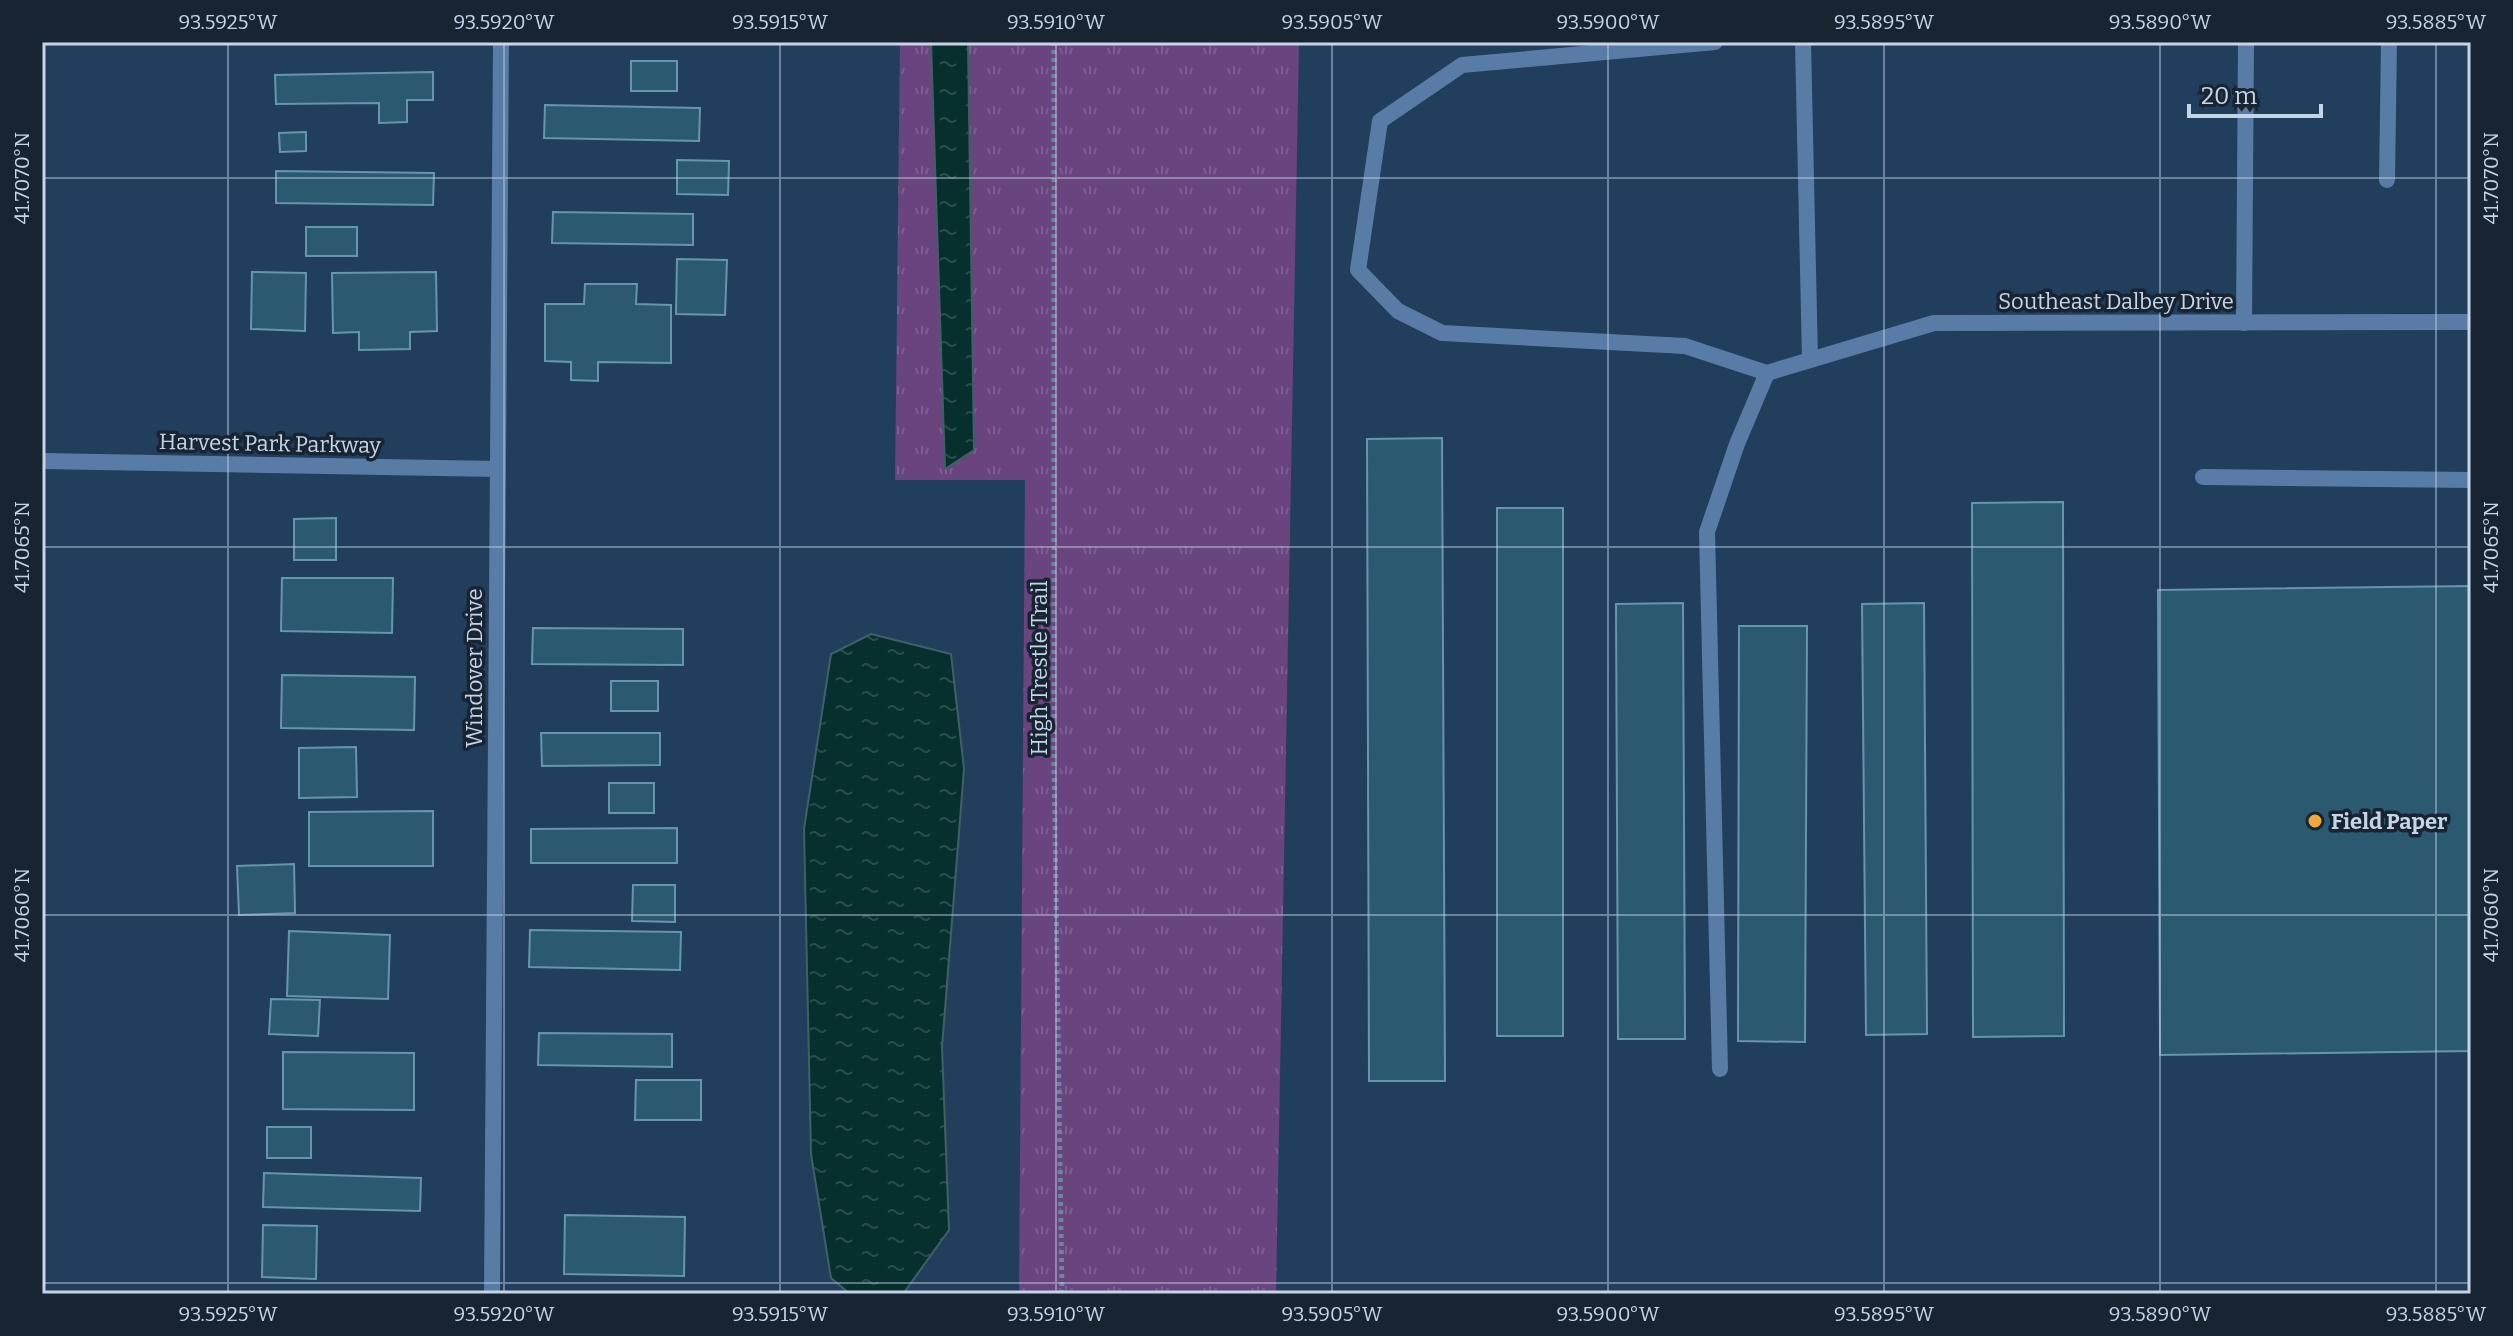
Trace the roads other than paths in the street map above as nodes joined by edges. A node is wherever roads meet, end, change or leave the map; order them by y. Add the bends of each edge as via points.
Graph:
1 (501, 42) edge
2 (1715, 42) edge
3 (1803, 42) edge
4 (2246, 42) edge
5 (2389, 42) edge
6 (2387, 180) dead end
7 (2471, 322) edge
8 (2244, 323) junction
9 (1810, 360) junction
10 (1767, 373) junction
11 (42, 461) edge
12 (497, 469) junction
13 (2203, 477) dead end
14 (2471, 480) edge
15 (1720, 1069) dead end
16 (492, 1294) edge

1 - 12 street, Windover Drive
2 - 10 street via 1462,65 1380,121 1358,270 1398,311 1442,333 1685,346
3 - 9 street
4 - 8 street
5 - 6 street
7 - 8 street, Southeast Dalbey Drive
8 - 9 street, Southeast Dalbey Drive via 1934,323
9 - 10 street, Southeast Dalbey Drive
10 - 15 street via 1707,532
11 - 12 street, Harvest Park Parkway
12 - 16 street, Windover Drive
13 - 14 street

